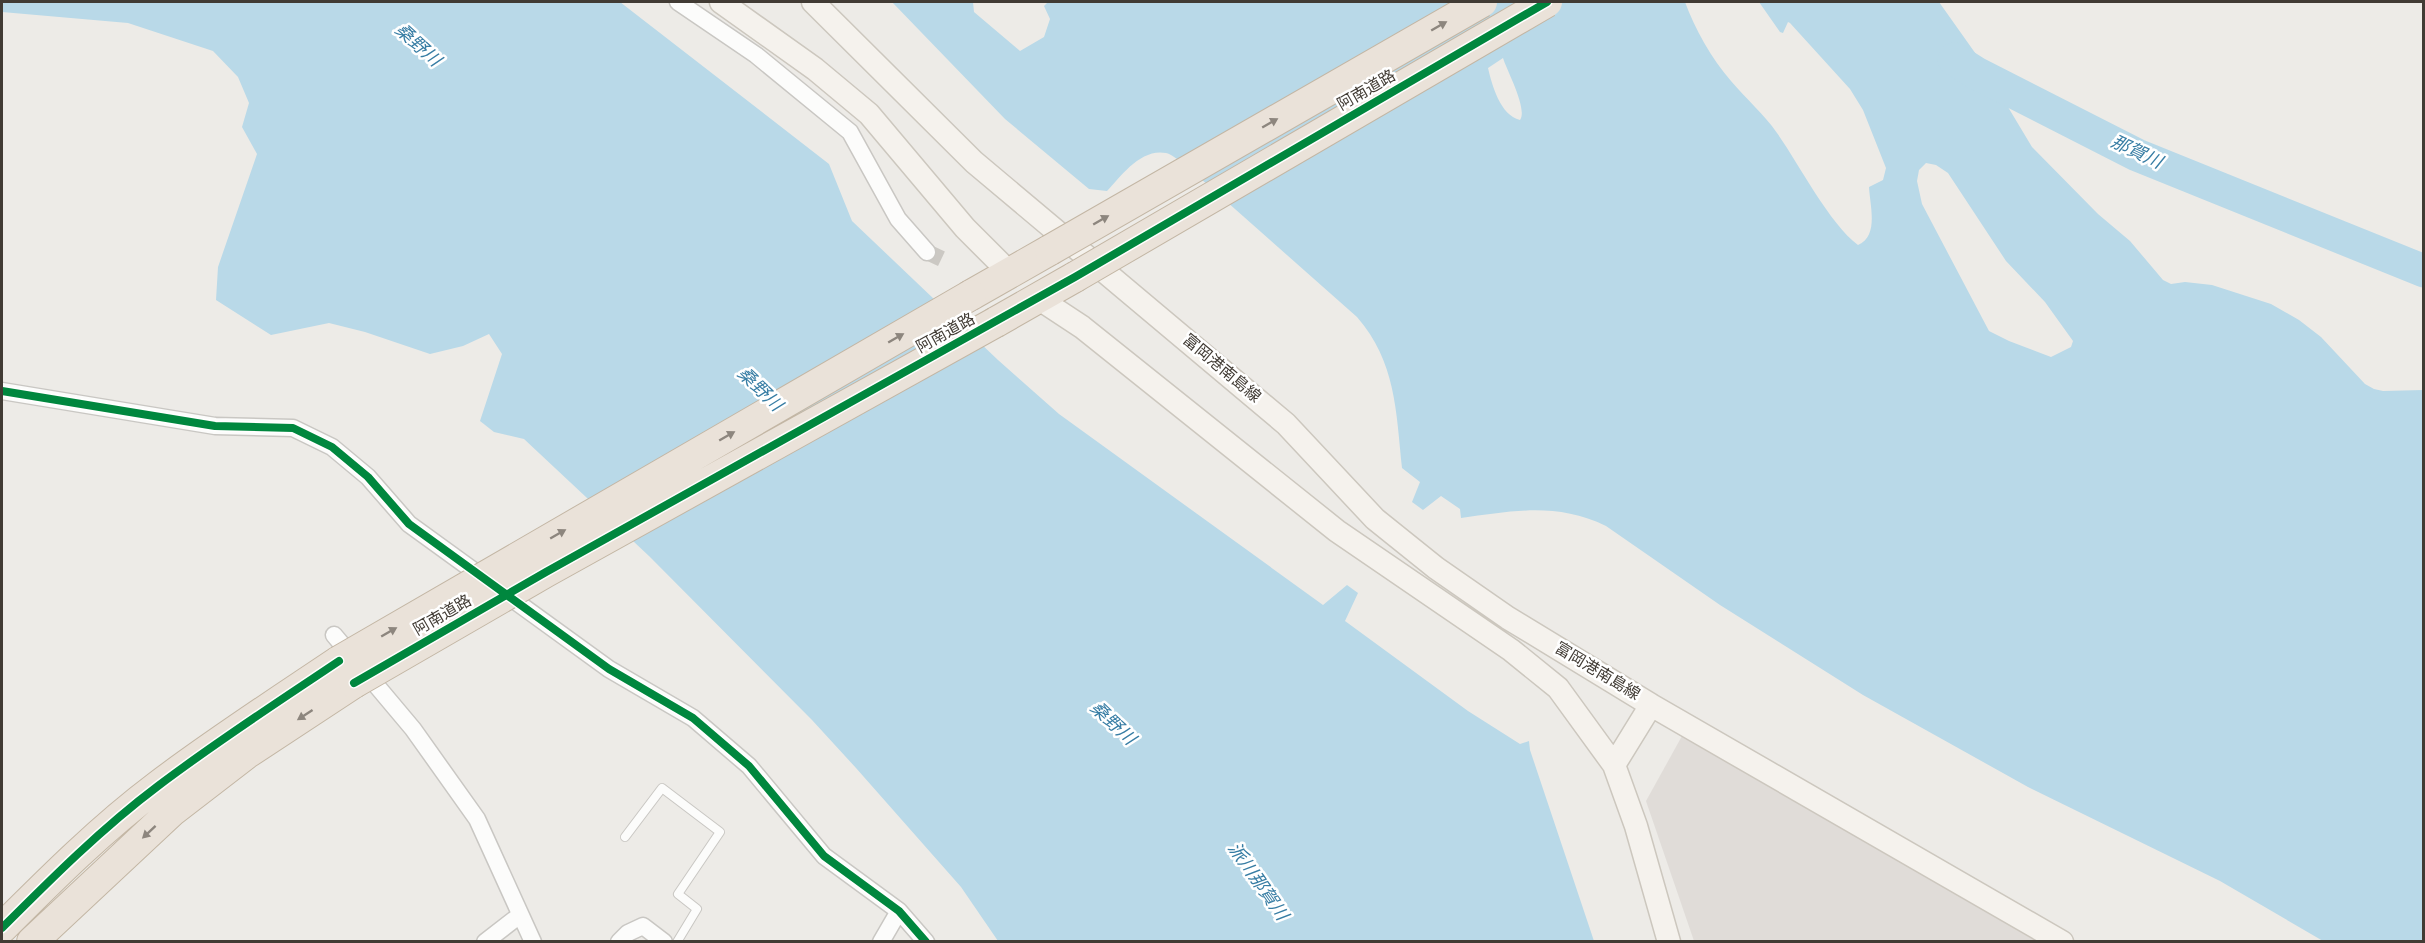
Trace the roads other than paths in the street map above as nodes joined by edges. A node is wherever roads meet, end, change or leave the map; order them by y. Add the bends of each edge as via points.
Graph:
1 (678, 2) edge
2 (721, 2) edge
3 (813, 2) edge
4 (1482, 2) edge
5 (1547, 2) edge
6 (927, 252) tunnel mouth
7 (1010, 273) junction
8 (1038, 298) junction
9 (2, 391) edge
10 (342, 660) junction
11 (1652, 705) junction
12 (1614, 765) junction
13 (625, 837) dead end
14 (899, 911) junction
15 (520, 915) junction
16 (2, 927) edge
17 (32, 942) edge
18 (485, 942) edge
19 (533, 942) edge
20 (619, 942) edge
21 (664, 942) edge
22 (677, 942) edge
23 (881, 942) edge
24 (926, 942) edge
25 (1669, 942) edge
26 (2062, 942) edge

1 - 6 street via 756,55 850,132 898,219
2 - 7 main road via 815,69 868,114 965,228
3 - 11 main road, 富岡港南島線 via 974,162 1286,424 1375,519 1508,618
7 -> 4 highway, 阿南道路, bridge
5 - 8 highway, 阿南道路, bridge
10 -> 7 highway, 阿南道路, bridge
8 - 10 highway, 阿南道路, bridge via 546,572
8 - 12 main road via 1082,327 1337,531 1511,650 1558,688
9 - 14 street via 215,426 293,428 332,447 368,477 409,525 609,669 693,718 749,766 824,856
10 - 15 street via 413,729 477,819
10 - 16 highway, 阿南道路 via 156,787
10 -> 17 highway, 阿南道路 via 246,754 172,811
11 - 12 main road, 富岡港南島線
11 - 26 main road, 富岡港南島線
12 - 25 main road
13 - 22 lane via 662,788 720,832 678,894 697,909
14 - 23 street
14 - 24 street
15 - 18 street
15 - 19 street
20 - 21 street via 643,926

